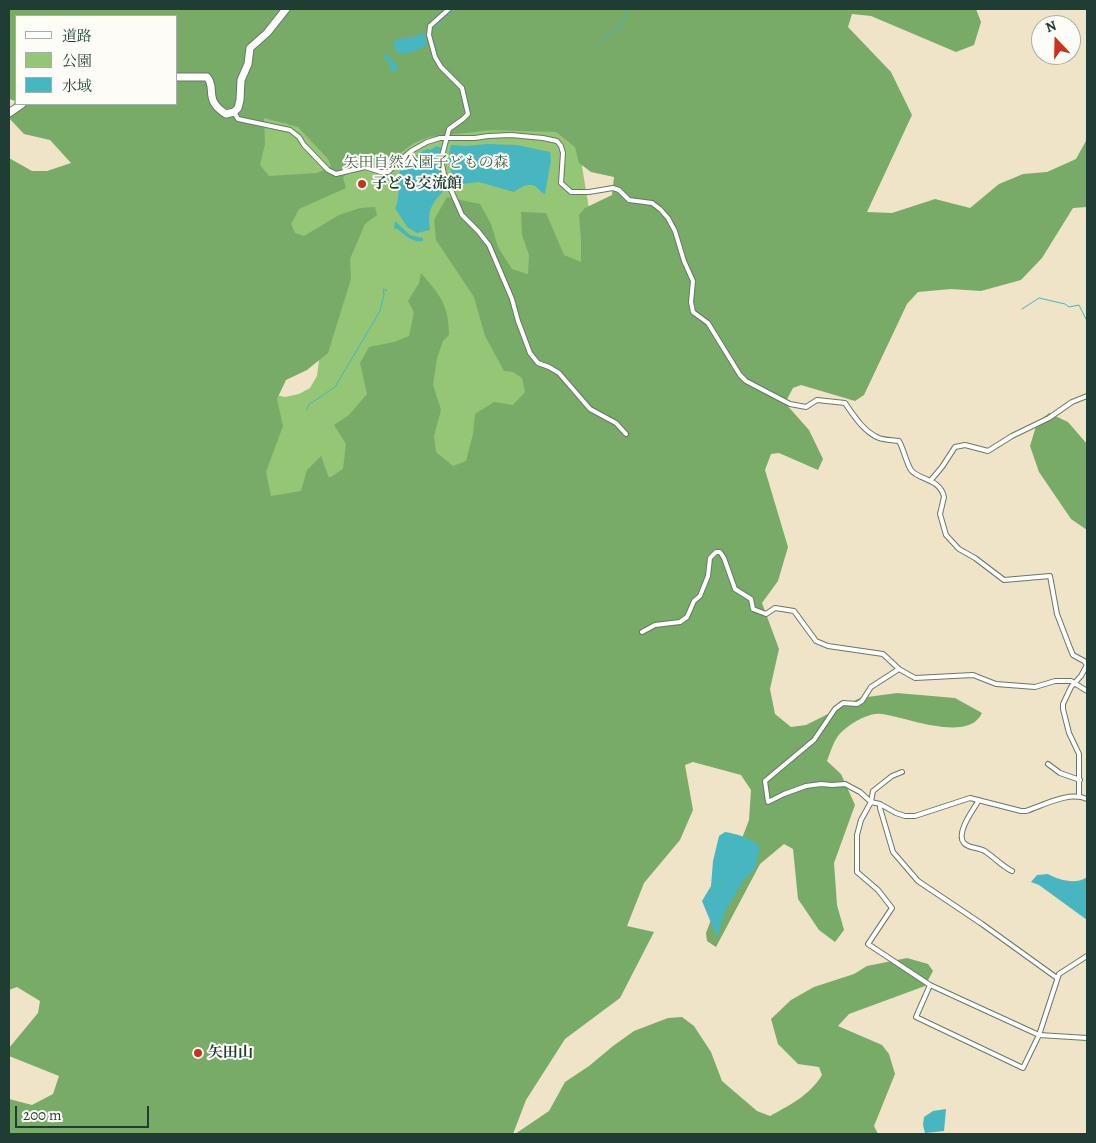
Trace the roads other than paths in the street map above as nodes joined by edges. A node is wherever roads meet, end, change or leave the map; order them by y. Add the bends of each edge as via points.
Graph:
1 (286, 9) edge
2 (449, 9) edge
3 (178, 77) edge
4 (21, 105) edge
5 (234, 112) junction
6 (9, 113) edge
7 (447, 138) junction
8 (1087, 396) edge
9 (626, 434) dead end
10 (931, 480) junction
11 (642, 632) dead end
12 (899, 669) junction
13 (1074, 682) junction
14 (1087, 690) edge
15 (1048, 764) dead end
16 (902, 772) dead end
17 (1080, 780) junction
18 (1079, 796) junction
19 (1087, 799) edge
20 (979, 800) junction
21 (871, 802) junction
22 (880, 804) junction
23 (1012, 871) dead end
24 (1087, 956) edge
25 (1057, 978) junction
26 (930, 985) junction
27 (1039, 1035) junction
28 (1087, 1038) edge

1 - 5 highway via 250,48 241,80 240,100
2 - 7 street via 430,26 429,35 441,67 462,88 468,114 449,129
3 - 5 highway via 207,78 214,103 226,114
4 - 6 highway
5 - 7 street via 238,119 290,130 328,170 336,174 365,167 388,172 427,142
7 - 9 street via 440,160 444,174 462,215 489,245 530,353 538,363 559,373 590,409 616,424
7 - 10 street via 512,135 556,141 563,154 561,183 571,192 613,188 629,200 652,203 668,218 675,231 693,281 691,302 694,312 708,323 746,381 790,404 806,407 817,400 845,403 869,432 879,438 898,441 912,471
8 - 10 street via 988,451 962,445 955,447
10 - 13 street via 943,493 940,514 945,533 959,550 1004,580 1050,576 1057,614 1070,648 1073,655 1086,665
11 - 12 street via 655,625 680,622 687,617 708,576 710,558 720,552 735,589 751,599 754,609 766,614 775,608 794,611 816,641 828,646 883,654
12 - 13 street via 915,678 973,675 1007,686 1035,687 1055,681
12 - 21 street via 871,686 862,701 843,703 835,709 814,740 765,781 768,802 806,786 821,784 845,784
13 - 14 street
13 - 17 street via 1063,709 1079,754
15 - 17 street via 1060,773
16 - 21 street via 873,791
17 - 18 street
18 - 19 street
18 - 20 street via 1026,811
20 - 22 street via 966,799 911,816 896,813
20 - 23 street via 962,829 962,840 970,847 986,851
21 - 22 street
21 - 26 street via 860,820 856,872 878,890 892,908 868,944
22 - 25 street via 893,852 918,882
24 - 25 street
25 - 27 street
26 - 27 street
26 - 27 street via 916,1017 1023,1068
27 - 28 street

